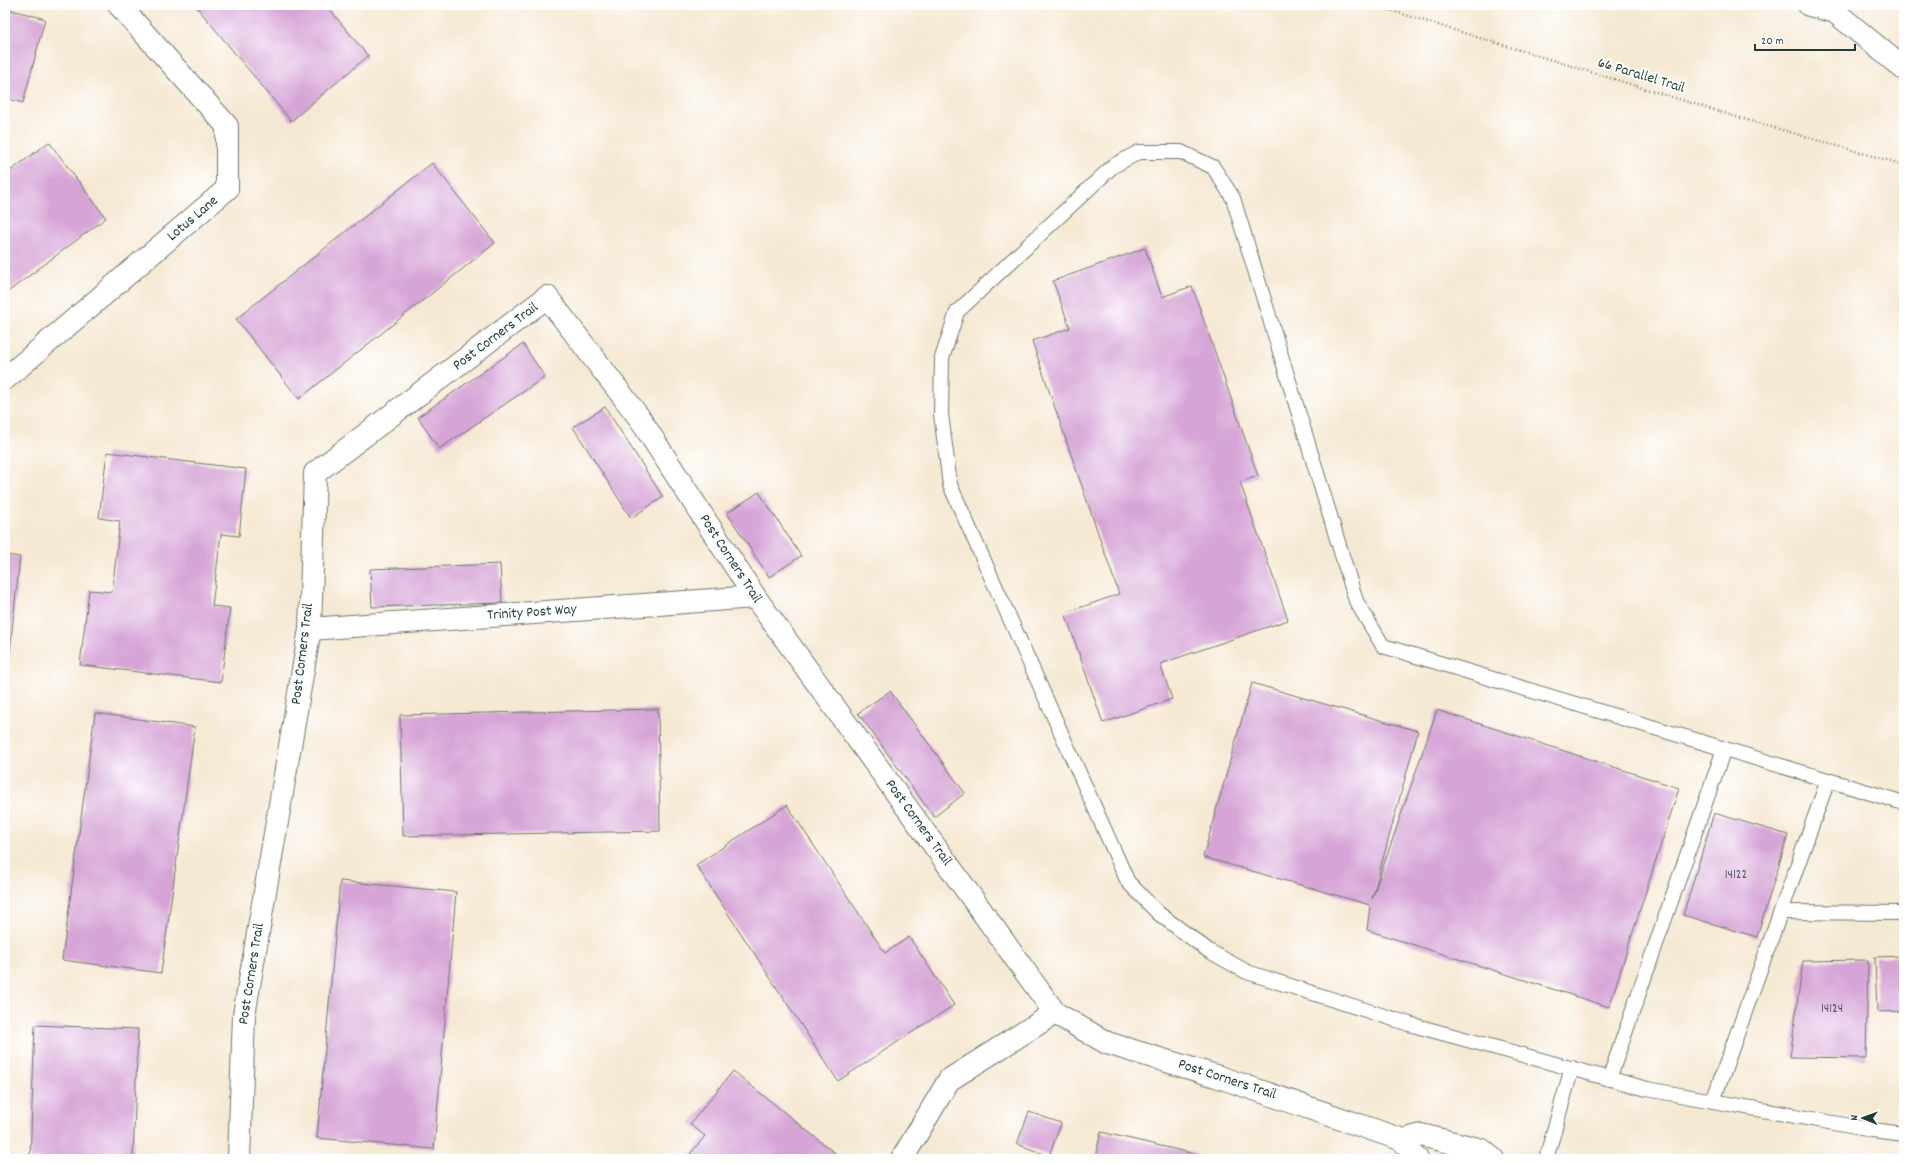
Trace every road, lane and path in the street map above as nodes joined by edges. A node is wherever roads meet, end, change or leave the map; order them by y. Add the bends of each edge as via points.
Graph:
1 (119, 5) edge
2 (1373, 5) edge
3 (1808, 5) edge
4 (1904, 69) edge
5 (1904, 164) edge
6 (5, 379) edge
7 (755, 597) junction
8 (310, 630) junction
9 (1724, 749) junction
10 (1828, 780) junction
11 (1904, 804) edge
12 (1781, 912) junction
13 (1904, 913) edge
14 (1055, 1012) junction
15 (1572, 1068) junction
16 (1609, 1079) junction
17 (1713, 1101) junction
18 (1904, 1134) edge
19 (1402, 1150) edge
20 (240, 1159) edge
21 (902, 1159) edge
22 (1417, 1159) edge
23 (1493, 1159) edge
24 (1546, 1159) edge

1 - 6 main road, Lotus Lane via 227,126 227,189
2 - 5 path, 66 Parallel Trail via 1737,117
3 - 4 main road via 1835,12
7 - 8 main road, Trinity Post Way
7 - 8 main road, Post Corners Trail via 638,416 548,298 315,473
7 - 14 main road, Post Corners Trail
8 - 20 main road, Post Corners Trail via 244,1015
9 - 10 lane
9 - 15 lane via 1383,646 1356,601 1233,198 1213,167 1180,152 1139,152 1113,166 957,312 942,358 941,414 950,484 1128,882 1158,913 1209,951 1247,972 1409,1024
9 - 16 lane
10 - 11 lane
10 - 12 lane
12 - 13 lane
12 - 17 lane
14 - 19 main road, Post Corners Trail via 1107,1042 1216,1076
14 - 21 main road via 949,1080
15 - 16 lane
15 - 24 lane
16 - 17 lane
17 - 18 lane
19 - 22 main road
19 - 23 main road via 1421,1135 1482,1150

